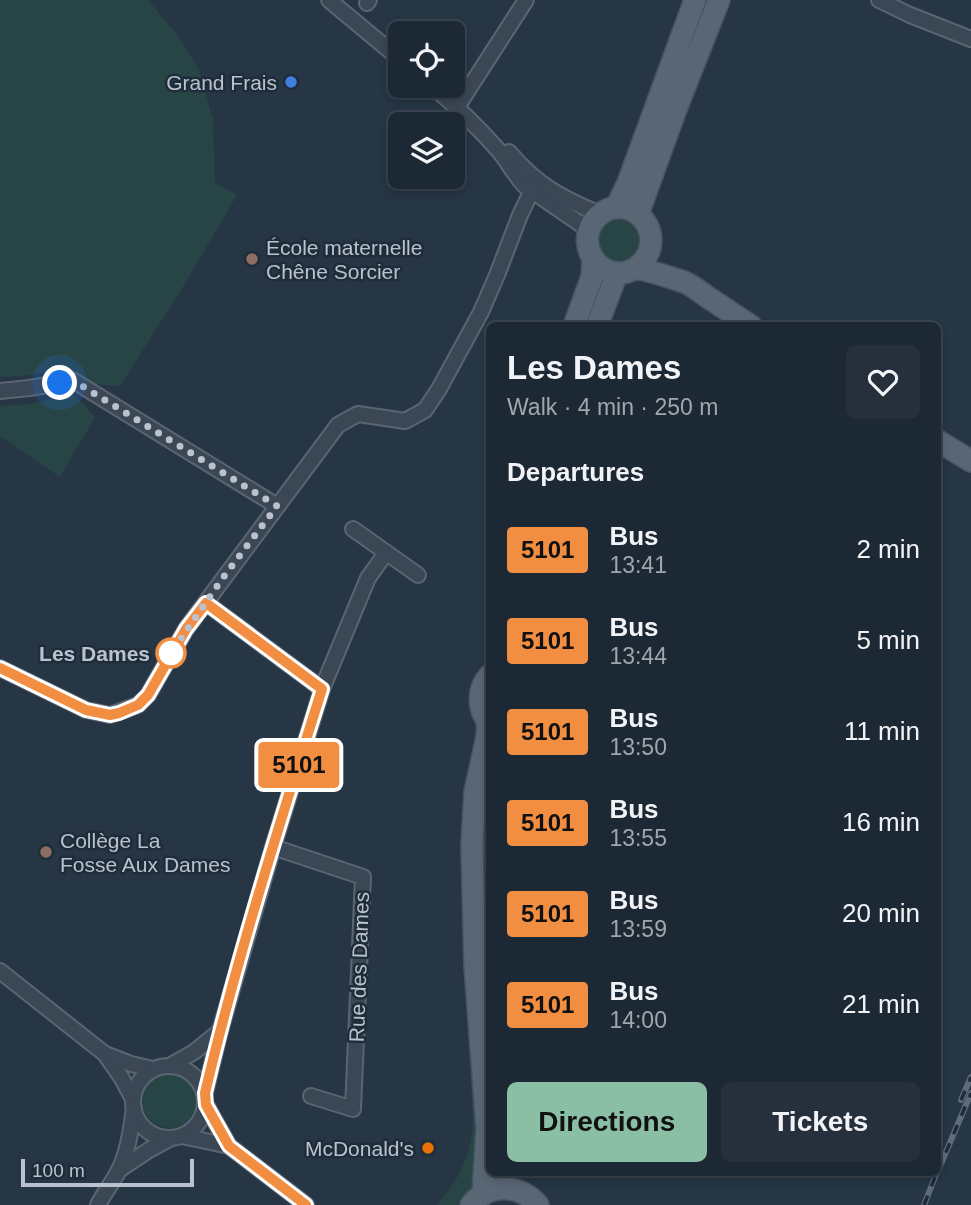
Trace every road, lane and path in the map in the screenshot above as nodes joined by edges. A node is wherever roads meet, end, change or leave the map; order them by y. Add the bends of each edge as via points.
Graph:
1 (328, 0) edge
2 (526, 0) edge
3 (695, 0) edge
4 (880, 0) edge
5 (720, 4) edge
6 (971, 39) edge
7 (388, 49) edge
8 (446, 98) edge
9 (457, 107) junction
10 (476, 124) junction
11 (531, 185) junction
12 (556, 207) junction
13 (521, 211) junction
14 (638, 214) junction
15 (602, 217) junction
16 (651, 247) junction
17 (593, 260) junction
18 (626, 271) junction
19 (686, 283) junction
20 (575, 322) edge
21 (599, 322) edge
22 (745, 322) edge
23 (0, 391) edge
24 (941, 443) edge
25 (971, 461) edge
26 (277, 506) junction
27 (353, 529) dead end
28 (386, 552) junction
29 (418, 575) dead end
30 (206, 603) junction
31 (0, 668) edge
32 (486, 682) edge
33 (322, 689) junction
34 (486, 717) edge
35 (486, 740) edge
36 (273, 847) junction
37 (0, 971) edge
38 (220, 1031) junction
39 (105, 1054) junction
40 (171, 1065) junction
41 (153, 1069) junction
42 (311, 1096) dead end
43 (206, 1099) junction
44 (133, 1104) junction
45 (486, 1114) edge
46 (486, 1135) edge
47 (176, 1138) junction
48 (229, 1146) junction
49 (119, 1170) junction
50 (526, 1190) edge
51 (477, 1199) edge
52 (99, 1205) edge
53 (306, 1205) edge

1 - 7 street
2 - 9 street
3 - 15 main road via 628,183
4 - 6 street via 920,21
5 - 14 main road
8 - 9 street
9 - 10 street
10 - 11 street via 519,180
10 - 11 street via 501,141
11 - 12 street
11 - 13 street via 520,194
11 - 15 street
12 - 13 street via 537,203
12 - 15 street
13 - 26 street via 481,312 425,410 405,421 358,414 338,425
14 - 15 main road via 624,208
14 - 16 main road via 649,228
15 - 17 main road via 587,239
16 - 18 main road via 643,263
16 - 19 main road
17 - 18 main road via 607,271
17 - 20 main road via 592,277
18 - 19 main road
18 - 21 main road
19 - 22 main road
23 - 26 street via 74,381
24 - 25 main road
26 - 30 street
27 - 28 street
28 - 29 street
28 - 33 street via 368,578
30 - 31 street via 148,695 119,713 86,710
30 - 33 street
32 - 34 main road via 480,698
33 - 36 street
35 - 45 main road via 475,792 472,845
36 - 38 street
36 - 42 street, Rue des Dames via 363,877 353,1109
37 - 39 street
38 - 40 street
38 - 43 street
39 - 41 street
39 - 44 street
40 - 41 street
40 - 43 street via 193,1073
41 - 44 street via 139,1081
43 - 47 street via 198,1124
43 - 48 street
44 - 47 street via 143,1127 160,1138
44 - 49 street via 130,1136
46 - 51 main road
47 - 48 street
47 - 49 street
48 - 53 street
49 - 52 street
50 - 51 main road via 497,1189

